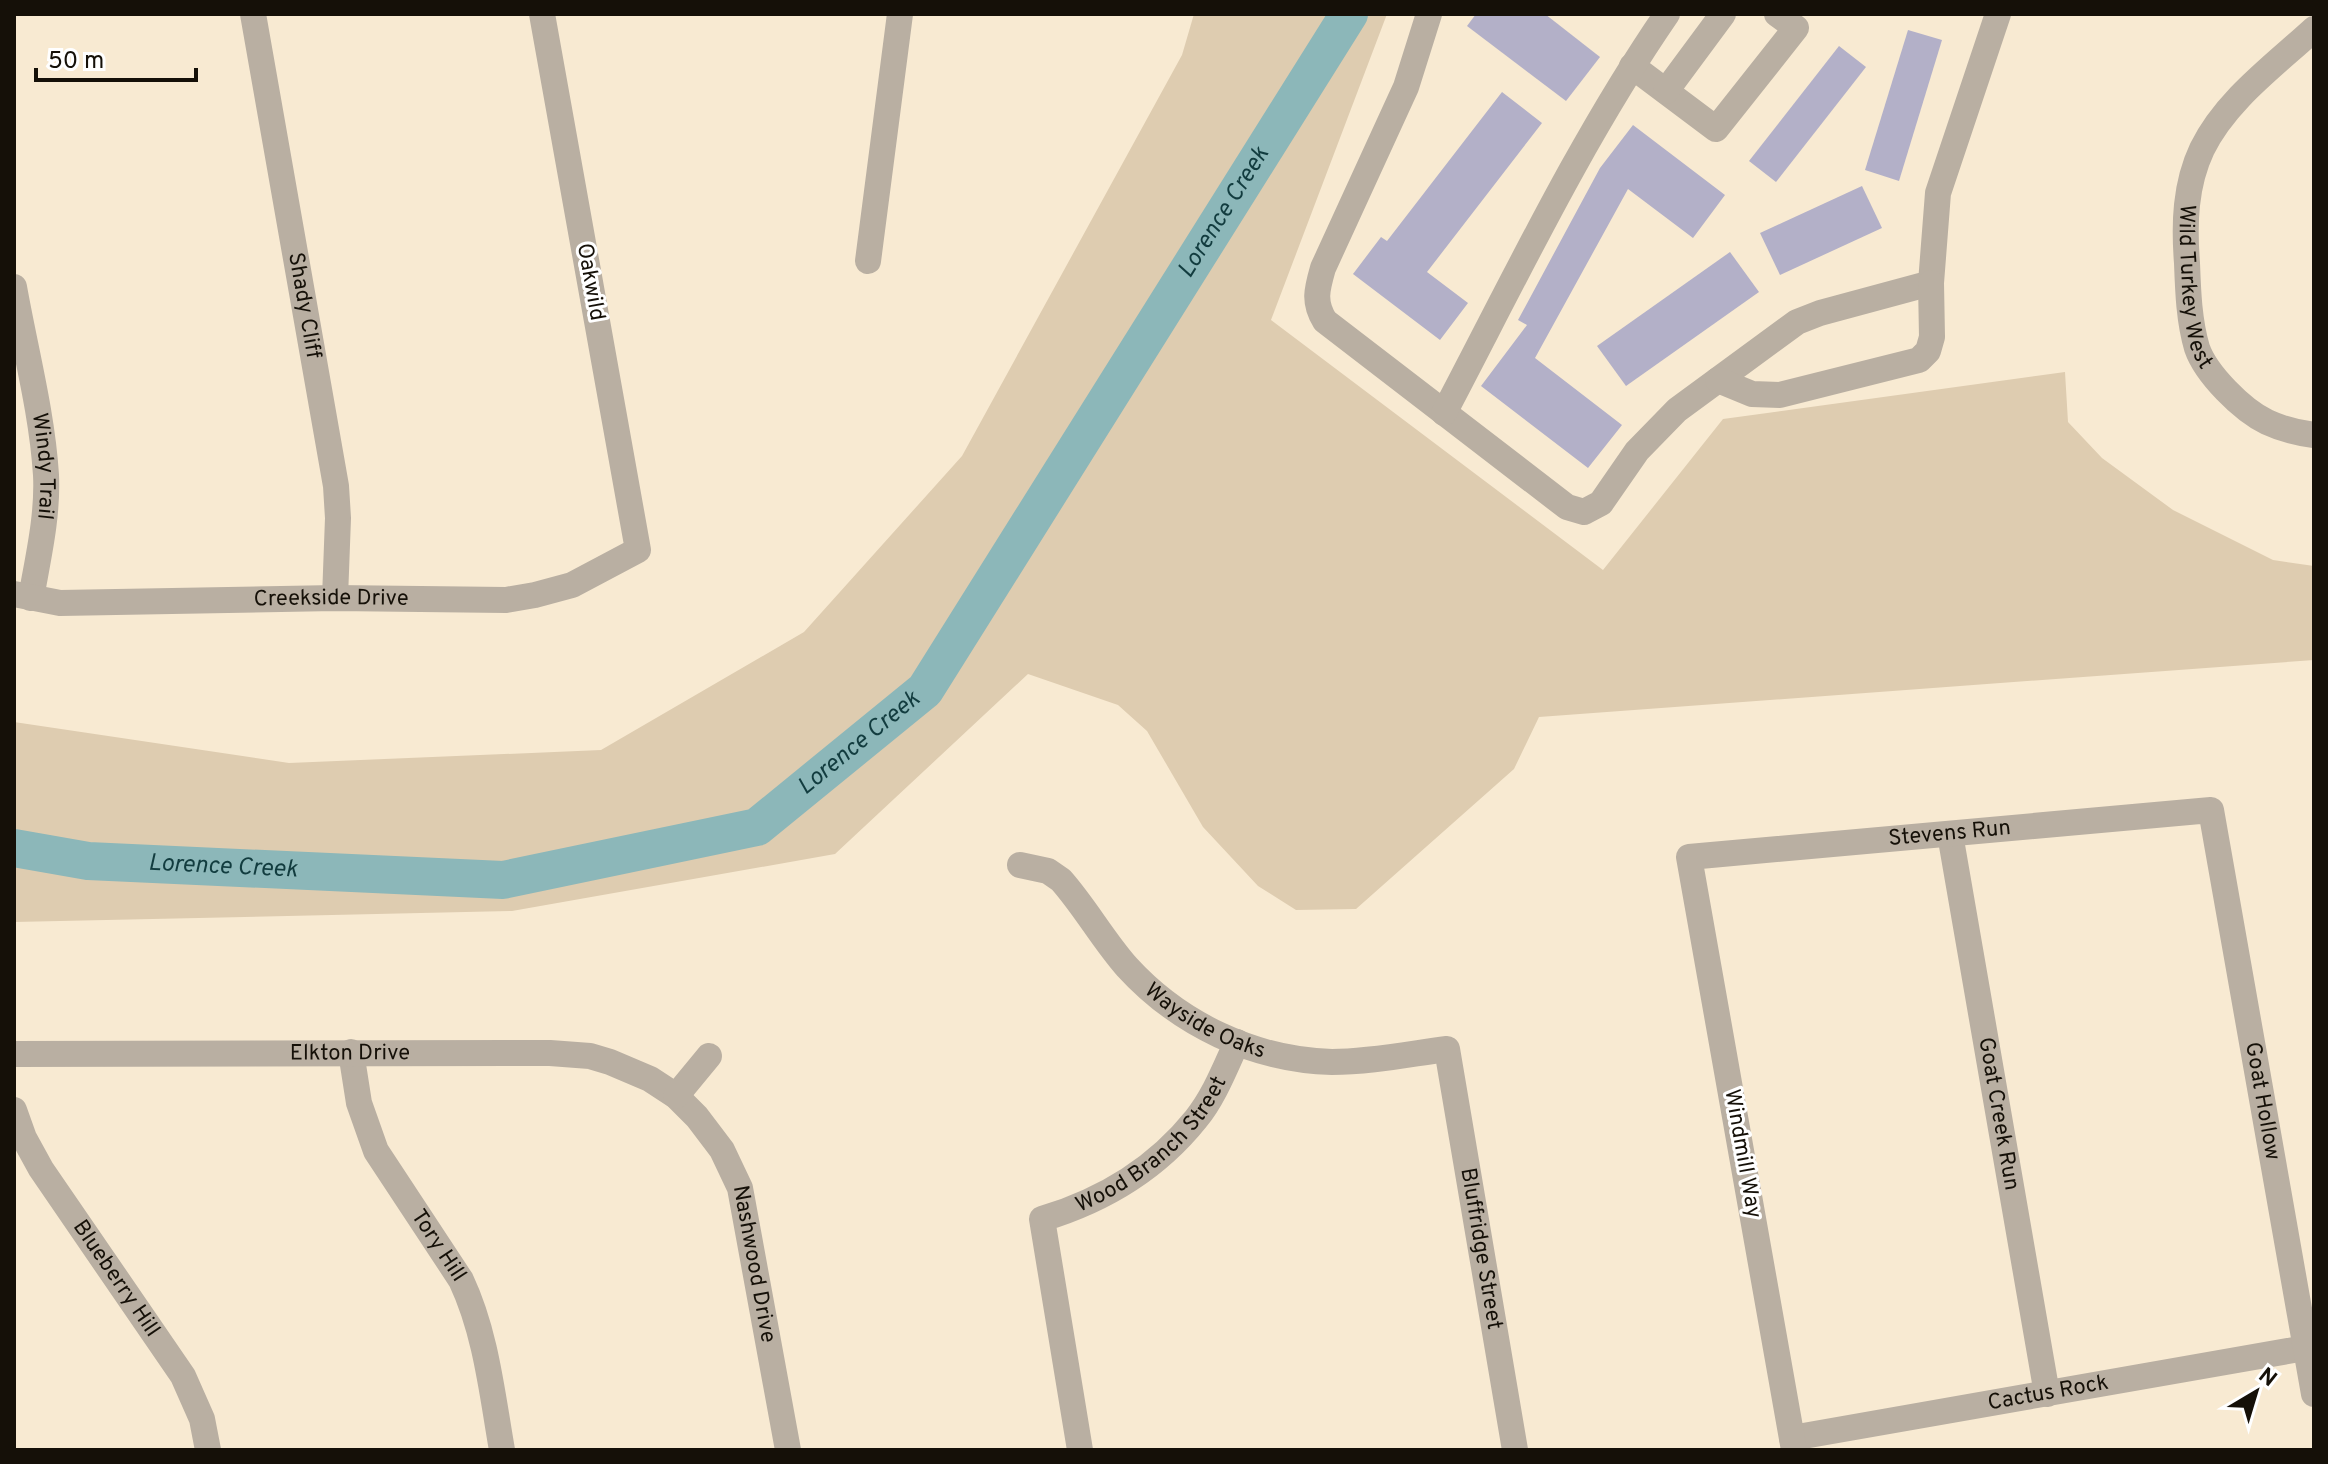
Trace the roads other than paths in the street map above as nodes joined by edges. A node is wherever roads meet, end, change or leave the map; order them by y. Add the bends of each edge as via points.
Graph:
1 (253, 14) edge
2 (542, 14) edge
3 (900, 14) edge
4 (1429, 14) edge
5 (1667, 14) edge
6 (1723, 14) edge
7 (1777, 14) edge
8 (1998, 14) edge
9 (2314, 29) edge
10 (1632, 66) junction
11 (1666, 91) junction
12 (868, 261) dead end
13 (1931, 283) junction
14 (14, 287) edge
15 (1718, 380) junction
16 (1444, 413) junction
17 (2314, 435) edge
18 (638, 550) joint
19 (23, 596) edge
20 (335, 598) junction
21 (2211, 810) joint
22 (1950, 834) junction
23 (1689, 857) joint
24 (1020, 865) dead end
25 (1237, 1042) junction
26 (1447, 1049) joint
27 (351, 1052) junction
28 (14, 1054) edge
29 (709, 1056) dead end
30 (676, 1096) junction
31 (14, 1110) edge
32 (2305, 1348) junction
33 (2047, 1394) junction
34 (2314, 1394) edge
35 (1793, 1444) edge
36 (208, 1450) edge
37 (502, 1450) edge
38 (788, 1450) edge
39 (1080, 1450) edge
40 (1515, 1450) edge

1 - 20 street, Shady Cliff via 336,486
2 - 18 street, Oakwild
3 - 12 street
4 - 16 street via 1406,87 1315,292 1325,321
5 - 10 street
6 - 11 street
7 - 11 street via 1796,28 1716,129
8 - 13 street via 1938,193
9 - 17 street, Wild Turkey West via 2218,124 2190,184 2184,222 2197,350 2228,392 2266,422
10 - 11 street
10 - 16 street
13 - 15 street via 1797,322
13 - 15 street via 1932,337 1919,360 1780,395 1752,394
14 - 19 street, Windy Trail via 46,477 45,517
15 - 16 street via 1677,410 1637,451 1601,503 1584,512 1567,507
18 - 20 street, Creekside Drive via 572,585 506,600
19 - 20 street, Creekside Drive via 60,603
21 - 22 street, Stevens Run
21 - 32 street, Goat Hollow
22 - 23 street, Stevens Run
22 - 33 street, Goat Creek Run
23 - 35 street, Windmill Way
24 - 25 street, Wayside Oaks via 1061,880 1124,964 1166,1003
25 - 26 street, Wayside Oaks via 1330,1062
25 - 39 street, Wood Branch Street via 1197,1119 1162,1155 1105,1194 1042,1219
26 - 40 street, Bluffridge Street
27 - 28 street, Elkton Drive
27 - 30 street, Elkton Drive via 590,1056 629,1069
27 - 37 street, Tory Hill via 359,1103 376,1151 470,1300
29 - 30 street
30 - 38 street, Nashwood Drive via 711,1133 740,1188
31 - 36 street, Blueberry Hill via 41,1169 183,1376 202,1419
32 - 33 street, Cactus Rock
32 - 34 street, Goat Hollow
33 - 35 street, Cactus Rock

